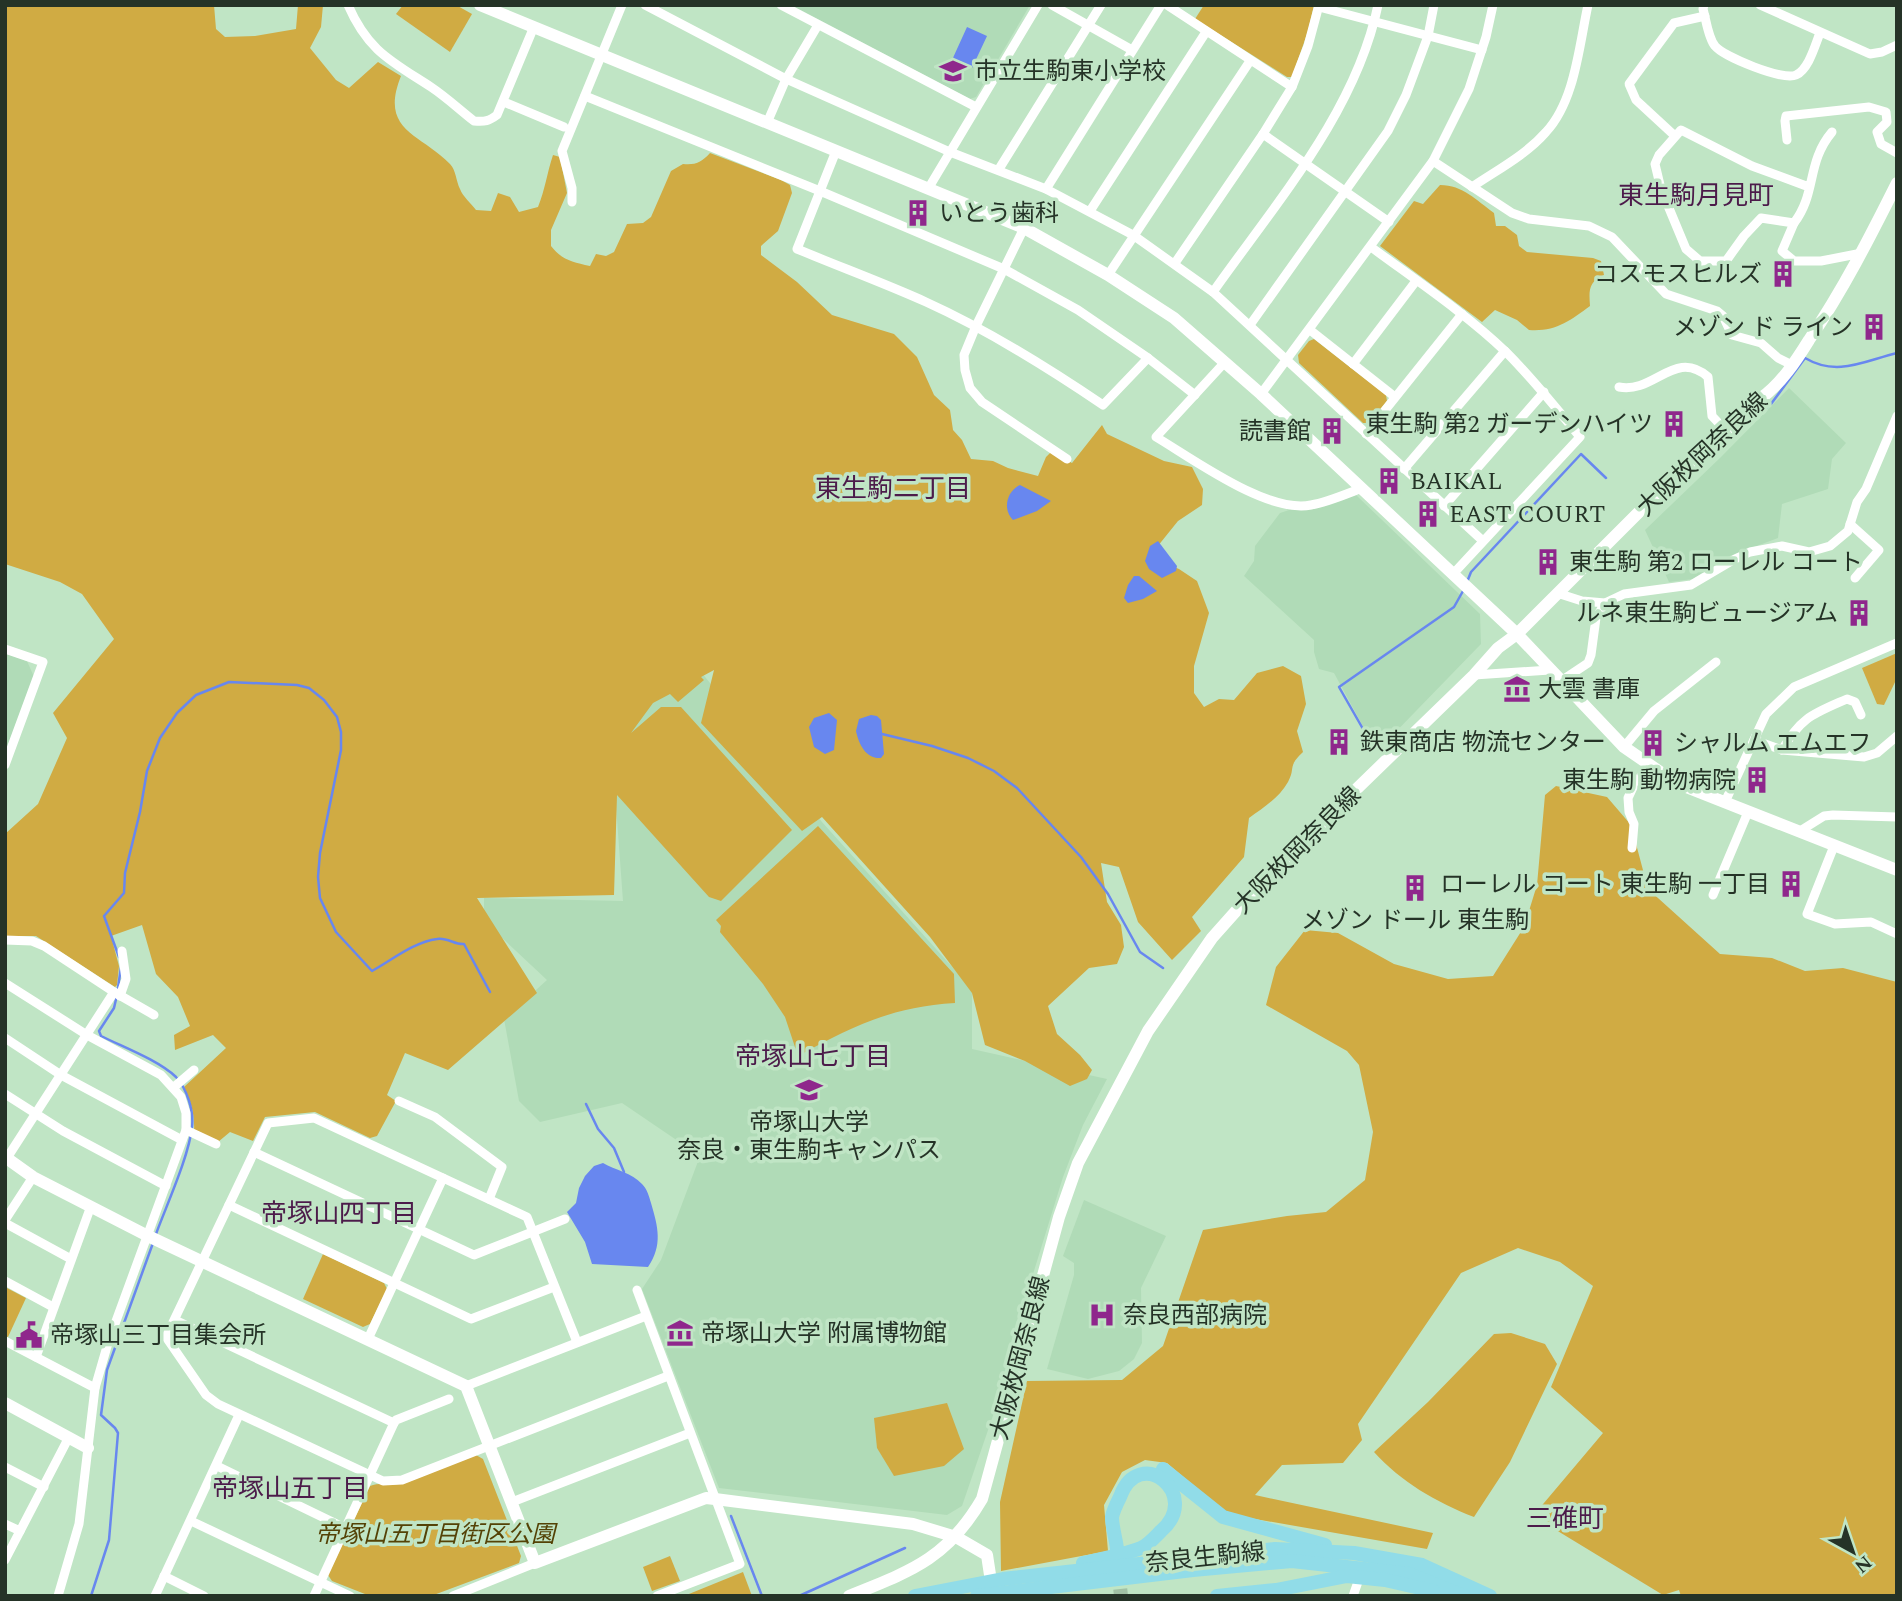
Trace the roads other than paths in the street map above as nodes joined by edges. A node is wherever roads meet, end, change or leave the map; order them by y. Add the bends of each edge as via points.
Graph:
1 (348, 5) edge
2 (480, 5) edge
3 (622, 5) edge
4 (645, 5) edge
5 (781, 5) edge
6 (1038, 5) edge
7 (1052, 5) edge
8 (1101, 5) edge
9 (1161, 5) edge
10 (1167, 5) edge
11 (1378, 5) edge
12 (1434, 5) edge
13 (1493, 5) edge
14 (1588, 5) edge
15 (1704, 5) edge
16 (1760, 5) edge
17 (1319, 6) edge
18 (1705, 16) junction
19 (1374, 22) junction
20 (818, 25) junction
21 (1089, 26) junction
22 (533, 29) junction
23 (1206, 32) junction
24 (1821, 33) junction
25 (1428, 36) junction
26 (1897, 45) edge
27 (1132, 50) junction
28 (1482, 50) junction
29 (602, 56) junction
30 (1250, 61) junction
31 (786, 79) junction
32 (1292, 87) junction
33 (585, 96) junction
34 (504, 102) junction
35 (976, 107) junction
36 (767, 123) junction
37 (564, 127) dead end
38 (1832, 132) dead end
39 (1263, 134) junction
40 (1675, 136) junction
41 (1787, 140) dead end
42 (836, 151) junction
43 (950, 152) junction
44 (1897, 153) edge
45 (1433, 161) junction
46 (1305, 163) junction
47 (999, 169) junction
48 (1897, 183) edge
49 (1472, 187) junction
50 (1809, 187) junction
51 (928, 189) junction
52 (1045, 189) junction
53 (820, 191) junction
54 (1346, 193) junction
55 (572, 202) dead end
56 (1090, 211) junction
57 (1388, 222) junction
58 (1794, 223) junction
59 (1024, 228) junction
60 (1133, 235) junction
61 (1371, 247) junction
62 (1862, 253) junction
63 (1175, 263) junction
64 (1004, 269) junction
65 (1108, 275) junction
66 (1416, 281) junction
67 (1213, 292) junction
68 (1462, 314) junction
69 (1250, 325) junction
70 (975, 326) junction
71 (1310, 330) junction
72 (1505, 351) junction
73 (1149, 358) junction
74 (1287, 360) junction
75 (1225, 362) junction
76 (1353, 364) junction
77 (1792, 365) junction
78 (1619, 387) dead end
79 (1544, 393) junction
80 (1261, 394) junction
81 (1195, 395) junction
82 (1395, 397) junction
83 (1897, 416) edge
84 (1726, 431) junction
85 (1366, 433) junction
86 (1067, 459) dead end
87 (1404, 469) junction
88 (1362, 488) junction
89 (1444, 506) junction
90 (1850, 524) junction
91 (1482, 541) junction
92 (1453, 574) junction
93 (1855, 578) dead end
94 (1557, 593) junction
95 (1605, 603) junction
96 (1517, 634) junction
97 (1897, 643) edge
98 (5, 649) edge
99 (1716, 662) dead end
100 (1550, 670) junction
101 (1474, 675) junction
102 (1561, 681) junction
103 (1861, 715) dead end
104 (1897, 736) edge
105 (1754, 740) junction
106 (1624, 747) junction
107 (1782, 750) junction
108 (5, 765) edge
109 (1650, 766) junction
110 (1725, 802) junction
111 (1748, 811) junction
112 (1897, 817) edge
113 (1800, 831) junction
114 (1834, 846) junction
115 (1632, 848) dead end
116 (1897, 870) edge
117 (1713, 895) dead end
118 (1897, 934) edge
119 (5, 940) edge
120 (122, 951) dead end
121 (5, 983) edge
122 (117, 994) junction
123 (154, 1015) dead end
124 (87, 1035) junction
125 (5, 1038) edge
126 (194, 1070) dead end
127 (61, 1075) junction
128 (174, 1087) junction
129 (5, 1094) edge
130 (399, 1101) dead end
131 (36, 1114) junction
132 (184, 1135) junction
133 (216, 1144) dead end
134 (254, 1152) junction
135 (6, 1158) edge
136 (33, 1177) junction
137 (443, 1178) junction
138 (166, 1186) junction
139 (489, 1199) junction
140 (229, 1205) junction
141 (91, 1206) junction
142 (565, 1219) dead end
143 (5, 1221) edge
144 (419, 1230) junction
145 (533, 1233) junction
146 (148, 1236) junction
147 (71, 1259) junction
148 (201, 1262) junction
149 (5, 1282) edge
150 (394, 1282) junction
151 (554, 1287) junction
152 (637, 1290) dead end
153 (53, 1307) junction
154 (646, 1316) junction
155 (175, 1320) junction
156 (368, 1339) junction
157 (5, 1341) edge
158 (577, 1342) junction
159 (36, 1357) junction
160 (668, 1376) junction
161 (466, 1386) junction
162 (95, 1388) junction
163 (449, 1399) dead end
164 (5, 1404) edge
165 (239, 1415) junction
166 (394, 1423) junction
167 (690, 1433) junction
168 (69, 1437) junction
169 (489, 1446) junction
170 (88, 1448) junction
171 (217, 1466) junction
172 (5, 1467) edge
173 (371, 1475) junction
174 (44, 1487) junction
175 (715, 1499) junction
176 (512, 1502) junction
177 (191, 1521) junction
178 (5, 1524) edge
179 (345, 1528) junction
180 (20, 1531) junction
181 (956, 1537) junction
182 (1354, 1553) junction
183 (5, 1560) edge
184 (535, 1563) junction
185 (164, 1576) junction
186 (1360, 1576) junction
187 (320, 1583) junction
188 (1000, 1588) edge
189 (978, 1591) edge
190 (58, 1596) edge
191 (155, 1596) edge
192 (204, 1596) edge
193 (314, 1596) edge
194 (350, 1596) edge
195 (453, 1596) edge
196 (657, 1596) edge
197 (849, 1596) edge
198 (915, 1596) edge
199 (1217, 1596) edge
200 (1353, 1596) edge
201 (1452, 1596) edge
202 (1464, 1596) edge
203 (1490, 1596) edge

1 - 34 street via 355,22 382,55 474,121 489,121
2 - 22 street
3 - 29 street
4 - 31 street
5 - 20 street
6 - 35 street
7 - 21 street
8 - 21 street
9 - 27 street
10 - 23 street
11 - 19 street
12 - 25 street
13 - 28 street
14 - 49 street via 1569,92 1557,117 1531,147
15 - 18 street
16 - 24 street
17 - 19 street
17 - 32 street
18 - 24 street via 1714,45 1729,56 1788,77 1801,72
18 - 40 street via 1674,23 1629,84 1636,100
19 - 25 street
19 - 46 street via 1349,92
20 - 31 street
20 - 35 street
21 - 27 street
21 - 47 street
22 - 29 street
22 - 34 street
23 - 30 street
23 - 56 street
24 - 26 street via 1870,54
25 - 28 street
25 - 54 street via 1398,114
27 - 52 street
28 - 45 street via 1469,89
29 - 33 street
29 - 36 street
30 - 32 street
30 - 60 street
31 - 36 street
31 - 43 street
32 - 39 street
33 - 53 street
33 - 55 street via 562,151
34 - 37 street
35 - 43 street
36 - 42 street
38 - 50 street via 1817,155
39 - 46 street
39 - 63 street
40 - 50 street via 1681,130 1687,132 1752,166
40 - 58 street via 1655,164 1661,189 1691,255 1700,261 1726,261 1761,218
41 - 44 street via 1786,116 1869,107 1886,112 1887,122 1877,132 1881,144
42 - 51 street
42 - 53 street
43 - 47 street
43 - 51 street
45 - 49 street
45 - 57 street
46 - 54 street
46 - 67 street
47 - 52 street
48 - 62 street, 大阪枚岡奈良線
49 - 77 street via 1512,213 1589,226 1612,237 1666,294 1717,311 1732,335 1761,343
50 - 58 street via 1808,199
51 - 59 street
52 - 56 street
53 - 64 street
53 - 70 street via 797,249
54 - 57 street
54 - 69 street
56 - 60 street
57 - 61 street
58 - 62 street via 1782,251 1794,261
59 - 64 street
59 - 65 street
60 - 63 street
60 - 65 street
61 - 66 street
61 - 71 street
62 - 77 street, 大阪枚岡奈良線
63 - 67 street
64 - 70 street
64 - 73 street via 1078,310
65 - 75 street via 1174,318
66 - 68 street
66 - 76 street
67 - 69 street
68 - 72 street
68 - 82 street
69 - 74 street
70 - 73 street via 1103,405
70 - 86 street via 964,355 970,388 982,402
71 - 74 street
71 - 76 street
72 - 79 street
72 - 87 street
73 - 81 street
74 - 80 street
74 - 85 street
75 - 80 street
75 - 81 street
76 - 82 street
77 - 84 street, 大阪枚岡奈良線 via 1771,391
78 - 84 street via 1637,388 1672,370 1699,370 1708,377 1712,416
79 - 89 street
79 - 91 street via 1580,437
80 - 88 street
81 - 88 street via 1156,437 1221,476 1282,505 1309,506
82 - 85 street
83 - 90 street
84 - 94 street, 大阪枚岡奈良線
85 - 87 street
87 - 89 street
88 - 92 street
89 - 91 street
90 - 93 street via 1879,550
90 - 95 street via 1830,546 1809,552 1782,545 1750,552 1691,585 1624,594
91 - 92 street
92 - 96 street
94 - 95 street
94 - 96 street, 大阪枚岡奈良線
95 - 102 street via 1596,618 1588,663
96 - 100 street
96 - 101 street, 大阪枚岡奈良線
97 - 105 street via 1798,685 1766,715
98 - 108 street via 43,662
99 - 106 street via 1654,711
100 - 101 street
100 - 102 street
101 - 181 street, 大阪枚岡奈良線 via 1269,874 1212,938 1148,1031 1078,1163 982,1499
102 - 106 street
103 - 107 street via 1855,702 1847,699 1835,704 1803,720
104 - 107 street via 1877,753 1864,757
105 - 107 street
105 - 110 street
106 - 109 street
109 - 110 street via 1676,783
109 - 115 street via 1628,798 1634,824
110 - 111 street
111 - 113 street
111 - 117 street
112 - 113 street via 1833,815
113 - 114 street
114 - 116 street
114 - 118 street via 1807,914 1835,924 1871,922
119 - 122 street via 44,946
120 - 122 street via 126,979
121 - 124 street
122 - 123 street
122 - 124 street
124 - 127 street
124 - 128 street via 161,1075
125 - 127 street
126 - 128 street
127 - 131 street
127 - 132 street
128 - 132 street via 186,1113
129 - 131 street
130 - 139 street via 435,1117 502,1167
131 - 135 street
131 - 138 street
132 - 133 street
132 - 138 street
134 - 137 street via 268,1123 314,1118
134 - 140 street
134 - 144 street
135 - 136 street
136 - 141 street
136 - 143 street
137 - 139 street
137 - 144 street
138 - 146 street
139 - 145 street via 527,1217
140 - 148 street
140 - 150 street
141 - 146 street
141 - 147 street
142 - 145 street
143 - 147 street
144 - 145 street via 474,1255
144 - 150 street
145 - 151 street
146 - 148 street
146 - 162 street
147 - 153 street
148 - 155 street
148 - 156 street
149 - 153 street
150 - 151 street via 471,1319
150 - 156 street
151 - 158 street
152 - 154 street
153 - 159 street
154 - 158 street
154 - 160 street
155 - 165 street via 166,1337 206,1395
155 - 166 street
156 - 161 street
157 - 159 street
158 - 161 street
159 - 162 street
160 - 167 street
160 - 169 street
161 - 169 street
162 - 170 street
163 - 166 street
164 - 168 street
165 - 171 street
165 - 173 street
166 - 173 street
167 - 175 street
167 - 176 street
168 - 170 street
168 - 174 street
169 - 173 street via 402,1480 383,1481
169 - 176 street
170 - 190 street via 79,1524
171 - 177 street
171 - 179 street
172 - 174 street
173 - 179 street
174 - 180 street
175 - 181 street via 880,1518
175 - 184 street via 706,1498
175 - 196 street via 740,1564
176 - 184 street
177 - 185 street
177 - 187 street
178 - 180 street
179 - 187 street
180 - 183 street
181 - 188 street via 987,1555
181 - 197 street, 大阪枚岡奈良線 via 920,1566
182 - 188 main road, 奈良生駒線 via 1275,1549
182 - 188 main road via 1223,1517 1168,1472 1144,1465 1131,1468 1118,1482 1106,1513 1114,1550 1112,1517 1123,1487 1136,1475 1153,1473 1168,1483 1175,1500 1174,1514 1169,1525 1143,1548
182 - 203 main road, 奈良生駒線 via 1422,1565
184 - 195 street
185 - 191 street
185 - 192 street
186 - 199 main road
186 - 200 street
186 - 201 main road
187 - 193 street
187 - 194 street
188 - 189 main road, 奈良生駒線
188 - 202 main road, 奈良生駒線 via 1292,1562 1409,1574
189 - 198 main road, 奈良生駒線

